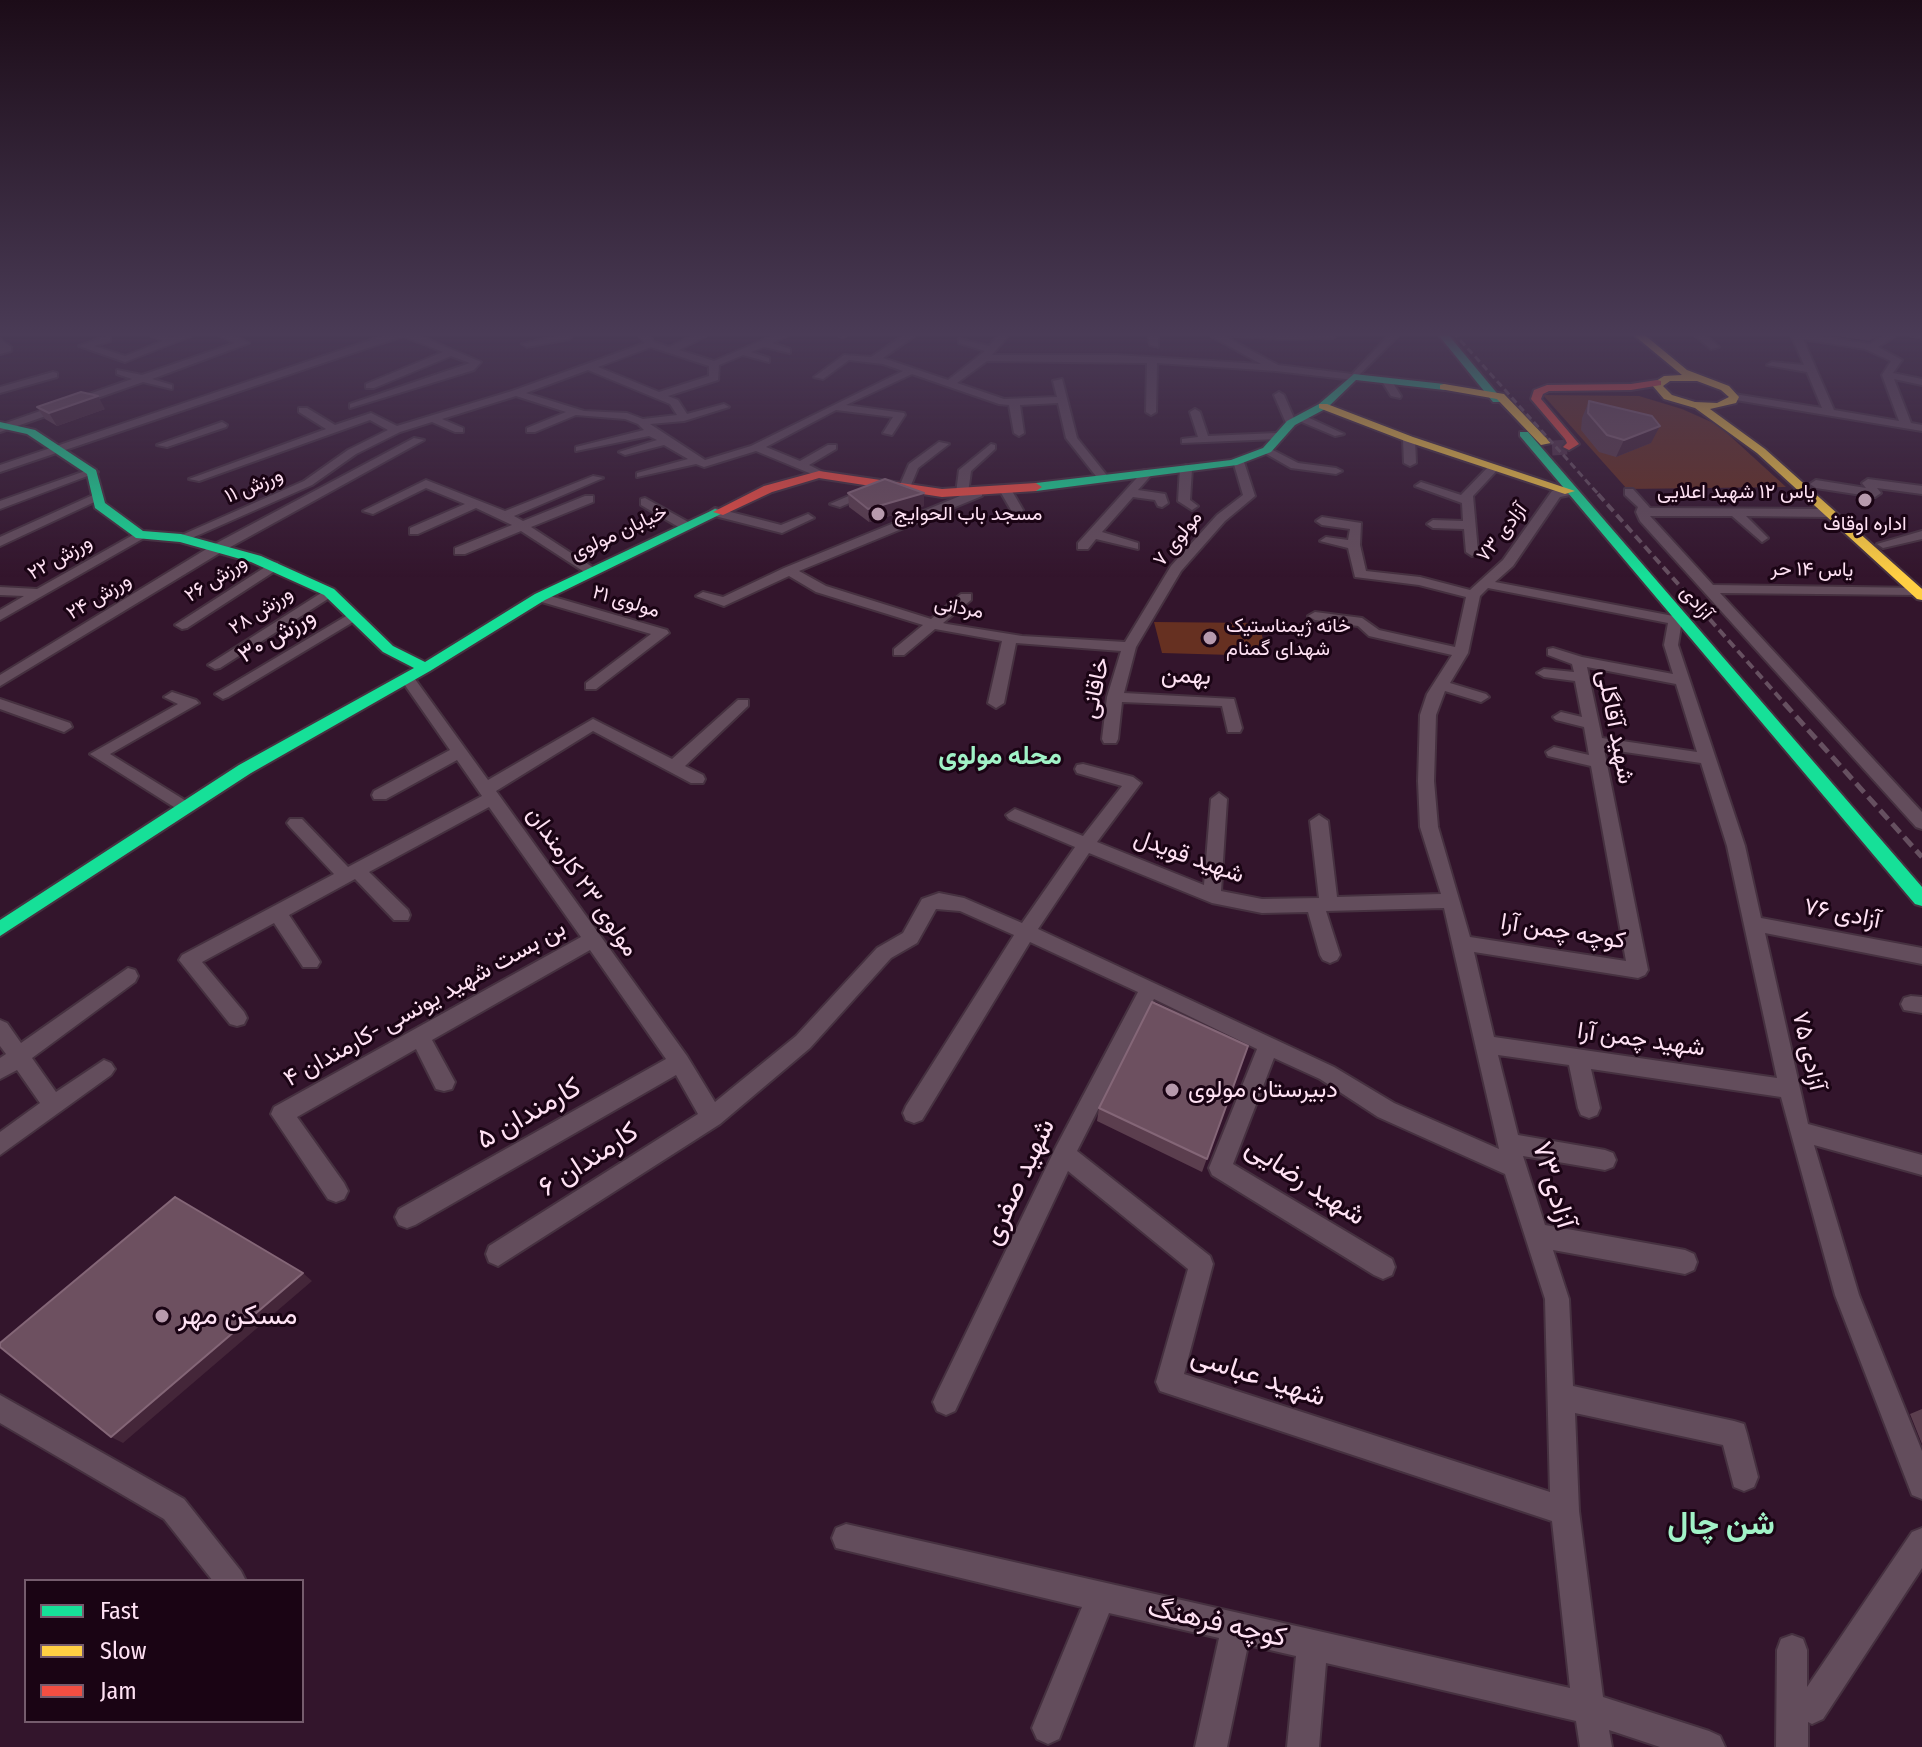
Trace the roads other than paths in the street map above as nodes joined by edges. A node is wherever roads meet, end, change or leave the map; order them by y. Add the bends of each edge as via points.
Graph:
1 (42, 414) edge
2 (164, 414) edge
3 (309, 414) edge
4 (450, 414) edge
5 (571, 414) edge
6 (595, 414) edge
7 (681, 414) edge
8 (700, 414) edge
9 (821, 414) edge
10 (888, 414) edge
11 (1016, 414) edge
12 (1065, 414) edge
13 (1195, 414) edge
14 (1282, 414) edge
15 (1312, 414) edge
16 (1343, 414) edge
17 (1508, 414) edge
18 (1515, 414) edge
19 (1544, 414) edge
20 (1710, 414) edge
21 (1742, 414) edge
22 (1827, 414) edge
23 (1830, 414) joint
24 (1902, 414) edge
25 (154, 417) junction
26 (684, 418) junction
27 (433, 419) junction
28 (168, 422) dead end
29 (642, 422) junction
30 (222, 425) dead end
31 (1906, 425) junction
32 (2, 427) edge
33 (182, 428) dead end
34 (1922, 428) edge
35 (334, 429) junction
36 (396, 430) junction
37 (459, 430) dead end
38 (531, 430) dead end
39 (651, 432) junction
40 (1284, 432) junction
41 (196, 433) junction
42 (888, 433) dead end
43 (1019, 433) dead end
44 (1339, 434) dead end
45 (1409, 439) junction
46 (418, 440) dead end
47 (1204, 440) junction
48 (664, 441) junction
49 (1186, 441) dead end
50 (943, 444) dead end
51 (1560, 444) junction
52 (163, 445) dead end
53 (832, 447) dead end
54 (991, 447) dead end
55 (755, 448) junction
56 (580, 449) dead end
57 (58, 450) junction
58 (625, 452) dead end
59 (697, 460) junction
60 (1239, 461) junction
61 (1410, 463) dead end
62 (800, 465) junction
63 (1494, 467) junction
64 (1186, 468) junction
65 (0, 469) edge
66 (1336, 471) dead end
67 (92, 472) junction
68 (1148, 472) junction
69 (819, 474) junction
70 (641, 475) dead end
71 (597, 478) dead end
72 (1103, 478) junction
73 (195, 479) dead end
74 (1807, 484) junction
75 (898, 486) junction
76 (1421, 486) dead end
77 (1922, 490) edge
78 (1006, 491) junction
79 (1571, 491) junction
80 (1629, 492) dead end
81 (970, 493) junction
82 (1131, 493) junction
83 (97, 498) junction
84 (589, 499) dead end
85 (1467, 501) junction
86 (645, 502) dead end
87 (477, 503) junction
88 (1162, 503) dead end
89 (836, 504) dead end
90 (0, 505) edge
91 (1192, 506) dead end
92 (1017, 510) dead end
93 (369, 511) dead end
94 (715, 512) junction
95 (1642, 512) junction
96 (1736, 513) junction
97 (1830, 513) junction
98 (505, 515) junction
99 (808, 518) dead end
100 (1322, 521) dead end
101 (1433, 524) dead end
102 (519, 525) junction
103 (1468, 525) junction
104 (686, 526) junction
105 (414, 531) dead end
106 (1094, 534) junction
107 (140, 535) junction
108 (1922, 535) edge
109 (181, 538) junction
110 (1762, 538) dead end
111 (1326, 541) dead end
112 (0, 542) edge
113 (1883, 544) junction
114 (1354, 545) junction
115 (1083, 546) dead end
116 (1133, 546) dead end
117 (218, 548) junction
118 (460, 551) dead end
119 (1472, 552) dead end
120 (273, 566) junction
121 (589, 571) junction
122 (789, 571) junction
123 (1486, 584) junction
124 (1920, 588) edge
125 (1707, 589) junction
126 (0, 591) edge
127 (329, 592) junction
128 (39, 593) junction
129 (1473, 595) junction
130 (703, 596) dead end
131 (540, 597) junction
132 (966, 597) dead end
133 (1364, 605) dead end
134 (0, 616) edge
135 (353, 616) junction
136 (1315, 616) dead end
137 (1362, 622) junction
138 (1679, 622) junction
139 (182, 625) dead end
140 (933, 625) junction
141 (1010, 638) junction
142 (1129, 647) junction
143 (899, 652) dead end
144 (1553, 652) dead end
145 (1461, 653) junction
146 (215, 665) dead end
147 (425, 668) junction
148 (1580, 669) junction
149 (1544, 673) dead end
150 (407, 678) junction
151 (1681, 680) junction
152 (0, 681) edge
153 (1442, 685) junction
154 (591, 686) dead end
155 (223, 694) dead end
156 (172, 697) dead end
157 (1115, 697) junction
158 (1481, 697) dead end
159 (743, 703) dead end
160 (996, 703) dead end
161 (0, 704) edge
162 (1561, 717) dead end
163 (1590, 724) junction
164 (64, 727) dead end
165 (1234, 728) dead end
166 (1110, 739) dead end
167 (1594, 742) junction
168 (460, 752) junction
169 (1554, 752) dead end
170 (1705, 758) junction
171 (1598, 762) junction
172 (673, 767) junction
173 (1083, 769) dead end
174 (697, 779) dead end
175 (489, 793) junction
176 (380, 795) dead end
177 (1219, 799) dead end
178 (185, 808) junction
179 (1015, 815) dead end
180 (1319, 821) dead end
181 (296, 823) dead end
182 (1922, 823) edge
183 (1086, 844) junction
184 (1616, 857) joint
185 (351, 873) junction
186 (1212, 896) junction
187 (1922, 899) edge
188 (1452, 901) junction
189 (1322, 904) junction
190 (277, 912) junction
191 (401, 915) dead end
192 (1753, 924) junction
193 (0, 929) edge
194 (1026, 932) junction
195 (593, 939) junction
196 (1461, 943) junction
197 (1330, 955) dead end
198 (1922, 956) edge
199 (310, 962) dead end
200 (128, 976) dead end
201 (1150, 988) junction
202 (237, 1018) dead end
203 (0, 1029) edge
204 (420, 1036) junction
205 (1485, 1044) junction
206 (1269, 1045) junction
207 (19, 1056) junction
208 (1578, 1057) junction
209 (680, 1062) junction
210 (104, 1069) dead end
211 (0, 1070) edge
212 (444, 1082) dead end
213 (1789, 1089) junction
214 (54, 1106) junction
215 (1589, 1108) dead end
216 (914, 1113) dead end
217 (712, 1117) junction
218 (1799, 1131) junction
219 (1508, 1143) junction
220 (0, 1145) edge
221 (1064, 1154) junction
222 (1605, 1160) dead end
223 (1922, 1165) edge
224 (1514, 1167) junction
225 (336, 1191) dead end
226 (407, 1217) dead end
227 (1536, 1235) junction
228 (498, 1254) dead end
229 (1685, 1262) dead end
230 (1383, 1267) dead end
231 (1561, 1397) junction
232 (946, 1402) dead end
233 (0, 1408) edge
234 (1744, 1477) dead end
235 (1922, 1485) edge
236 (1565, 1511) junction
237 (846, 1538) dead end
238 (1922, 1542) edge
239 (229, 1579) edge
240 (1101, 1596) junction
241 (1237, 1627) junction
242 (1312, 1645) junction
243 (1792, 1650) dead end
244 (1589, 1708) junction
245 (1812, 1708) dead end
246 (1048, 1728) dead end
247 (1211, 1747) edge
248 (1303, 1747) edge
249 (1596, 1747) edge
250 (1709, 1747) edge
251 (1792, 1747) edge

1 - 32 street
2 - 25 street
3 - 35 street
4 - 27 street, ورزش ۱۱
5 - 38 street
6 - 29 street
7 - 26 street
8 - 26 street
9 - 55 street
10 - 42 street via 900,415
11 - 43 street
12 - 72 street via 1072,438
13 - 47 street
14 - 40 street
15 - 40 street, خیابان مولوی
16 - 45 street
17 - 79 street, آزادی
18 - 51 street via 1537,438
19 - 51 street
20 - 74 street
21 - 74 street
22 - 23 street
23 - 31 street
24 - 31 street
25 - 28 street
25 - 57 street
26 - 29 street
27 - 36 street, ورزش ۱۱
27 - 37 street
29 - 39 street
30 - 41 street
31 - 34 street
32 - 57 street via 31,432
33 - 41 street
35 - 36 street via 371,416
35 - 73 street
36 - 109 street, ورزش ۱۱ via 308,483
39 - 48 street
39 - 56 street
40 - 44 street
40 - 47 street
40 - 60 street, خیابان مولوی
40 - 66 street via 1295,466
41 - 52 street
45 - 61 street
45 - 63 street
46 - 117 street, ورزش ۲۴
47 - 49 street
48 - 58 street
48 - 59 street
50 - 75 street via 913,466
51 - 79 street via 1549,453 1572,482
53 - 62 street
54 - 81 street via 965,470
55 - 59 street via 704,464
55 - 62 street
57 - 65 street
57 - 67 street
59 - 70 street
60 - 64 street, خیابان مولوی
60 - 142 street, مولوی ۷ via 1249,496 1221,518 1176,569
62 - 69 street
63 - 79 street
63 - 85 street
64 - 68 street, خیابان مولوی
64 - 91 street via 1184,501
67 - 83 street
67 - 90 street
68 - 72 street, خیابان مولوی
68 - 82 street
69 - 75 street, خیابان مولوی
69 - 94 street, خیابان مولوی
71 - 98 street
72 - 78 street, خیابان مولوی
74 - 77 street via 1875,493 1868,483
74 - 97 street
74 - 113 street
75 - 81 street, خیابان مولوی
75 - 89 street
76 - 85 street
78 - 81 street, خیابان مولوی
78 - 92 street
79 - 123 street, آزادی ۷۳ via 1556,494 1508,563
79 - 138 street, آزادی
80 - 95 street via 1644,506
81 - 122 street
82 - 88 street via 1161,497
82 - 106 street
83 - 107 street via 99,505
83 - 112 street
84 - 102 street
85 - 103 street
86 - 104 street
87 - 93 street via 426,484
87 - 98 street
87 - 105 street
94 - 99 street via 782,529
94 - 104 street, خیابان مولوی
95 - 96 street, یاس ۱۲ شهید اعلایی
95 - 125 street
96 - 97 street, یاس ۱۲ شهید اعلایی
96 - 110 street
97 - 124 street
98 - 102 street
100 - 114 street via 1357,526
101 - 103 street
102 - 118 street
102 - 121 street
103 - 119 street
104 - 121 street, خیابان مولوی
106 - 115 street
106 - 116 street
107 - 109 street
107 - 128 street, ورزش ۲۲
108 - 113 street
109 - 117 street
111 - 114 street
113 - 124 street
114 - 129 street via 1360,574 1420,581
117 - 120 street
117 - 152 street, ورزش ۲۴
120 - 127 street
120 - 139 street, ورزش ۲۶
121 - 131 street, خیابان مولوی
122 - 130 street via 724,602
122 - 140 street, مردانی via 821,589
123 - 129 street, آزادی ۷۳
123 - 138 street
124 - 125 street, یاس ۱۴ حر
125 - 182 street
126 - 128 street
127 - 135 street
127 - 146 street, ورزش ۲۸
128 - 134 street, ورزش ۲۲
129 - 145 street, آزادی ۷۳
131 - 147 street, خیابان مولوی
131 - 154 street, مولوی ۲۱ via 662,633
132 - 140 street
133 - 137 street
135 - 147 street via 388,649
135 - 155 street, ورزش ۳۰
136 - 137 street
137 - 145 street via 1374,633
138 - 151 street, آزادی ۷۵ via 1671,645
138 - 187 street, آزادی
140 - 141 street, مردانی
140 - 143 street
141 - 142 street, مردانی
141 - 160 street
142 - 157 street, خاقانی
144 - 148 street
145 - 153 street, آزادی۷۳
147 - 150 street, خیابان مولوی
148 - 149 street
148 - 151 street, شهید آقاگلی
148 - 163 street, شهید آقاگلی
150 - 168 street, مولوی ۲۳ کارمندان
150 - 178 street, خیابان مولوی
151 - 170 street, آزادی ۷۵
153 - 158 street
153 - 188 street, آزادی۷۳ via 1428,715 1426,781 1429,827
156 - 178 street via 191,703 98,754
157 - 165 street, بهمن via 1229,702
157 - 166 street, خاقانی
159 - 172 street
161 - 164 street
162 - 163 street
163 - 167 street, شهید آقاگلی
167 - 170 street
167 - 171 street, شهید آقاگلی
168 - 175 street, مولوی ۲۳ کارمندان
168 - 176 street
169 - 171 street
170 - 192 street, آزادی ۷۵ via 1736,846
171 - 184 street, شهید آقاگلی
172 - 174 street
172 - 175 street via 593,724
173 - 183 street via 1133,783
175 - 185 street
175 - 195 street, مولوی ۲۳ کارمندان
177 - 186 street
178 - 193 street, خیابان مولوی
179 - 183 street, شهید قویدل
180 - 189 street
181 - 185 street
183 - 186 street, شهید قویدل
183 - 194 street
184 - 196 street, کوچه چمن آرا via 1638,970
185 - 190 street
185 - 191 street
186 - 189 street, شهید قویدل via 1262,906
188 - 189 street, شهید قویدل
188 - 196 street, آزادی۷۳
189 - 197 street
190 - 199 street
190 - 202 street via 189,960
192 - 198 street, آزادی ۷۶
192 - 213 street, آزادی ۷۵
194 - 201 street
194 - 216 street
194 - 217 street, کارمندان ۶ via 964,905 939,900 929,904 910,938 884,953 803,1042
195 - 204 street, بن بست شهید یونسی -کارمندان ۴
195 - 209 street, مولوی ۲۳ کارمندان
196 - 205 street, آزادی۷۳
200 - 207 street
201 - 206 street
201 - 221 street, شهید صفری
203 - 207 street
204 - 212 street
204 - 225 street, بن بست شهید یونسی -کارمندان ۴ via 282,1114
205 - 208 street, شهید چمن آرا
205 - 219 street, آزادی۷۳
206 - 224 street via 1386,1110
206 - 230 street, شهید رضایی via 1220,1168
207 - 211 street
207 - 214 street
208 - 213 street, شهید چمن آرا
208 - 215 street
209 - 217 street, مولوی ۲۳ کارمندان
209 - 226 street, کارمندان ۵
210 - 214 street
213 - 218 street, آزادی ۷۵
214 - 220 street
217 - 228 street, کارمندان ۶
218 - 223 street
218 - 235 street, آزادی ۷۵ via 1847,1295
219 - 222 street
219 - 224 street, آزادی۷۳
221 - 232 street, شهید صفری
221 - 236 street, شهید عباسی via 1201,1264 1169,1382
224 - 227 street, آزادی۷۳
227 - 229 street
227 - 231 street, آزادی۷۳ via 1557,1299
231 - 234 street via 1734,1434
231 - 236 street, آزادی۷۳
233 - 239 street via 174,1509
236 - 244 street, آزادی۷۳
237 - 240 street, کوچه فرهنگ
238 - 245 street
240 - 241 street, کوچه فرهنگ
240 - 246 street
241 - 242 street, کوچه فرهنگ
241 - 247 street
242 - 244 street, کوچه فرهنگ
242 - 248 street
243 - 251 street
244 - 249 street, آزادی۷۳
244 - 250 street, کوچه فرهنگ

